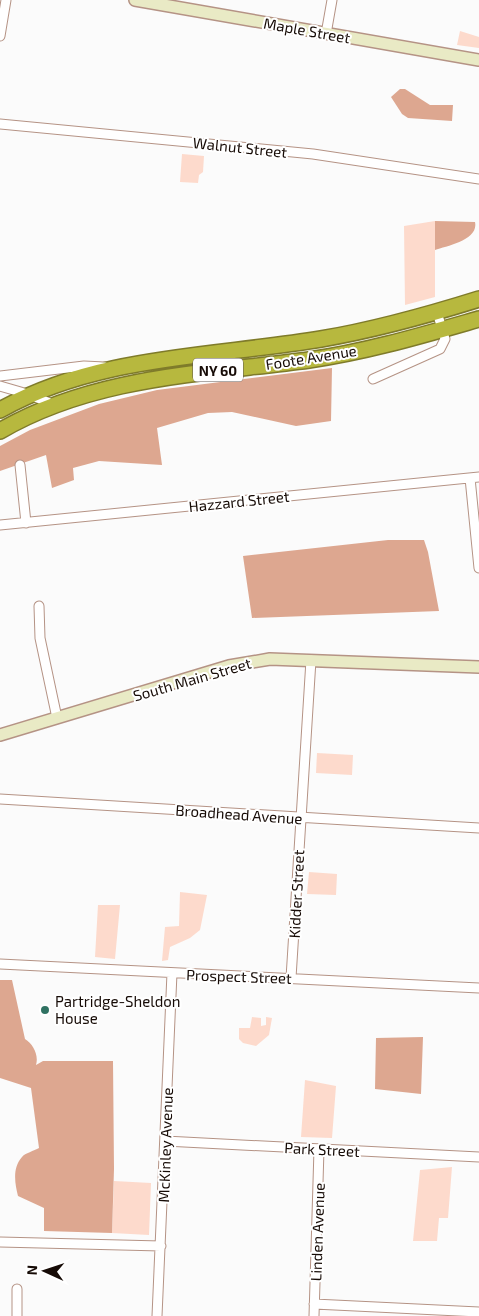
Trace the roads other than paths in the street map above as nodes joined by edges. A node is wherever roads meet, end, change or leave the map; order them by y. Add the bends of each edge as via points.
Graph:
1 (6, 0) edge
2 (134, 0) edge
3 (332, 0) edge
4 (326, 34) junction
5 (0, 36) edge
6 (479, 60) edge
7 (0, 124) edge
8 (479, 180) edge
9 (479, 299) edge
10 (437, 312) junction
11 (479, 319) edge
12 (443, 329) junction
13 (115, 367) junction
14 (0, 376) edge
15 (373, 379) dead end
16 (0, 386) edge
17 (31, 395) junction
18 (54, 405) junction
19 (0, 410) edge
20 (0, 431) edge
21 (20, 465) dead end
22 (475, 477) edge
23 (26, 523) junction
24 (0, 525) edge
25 (479, 568) edge
26 (39, 606) dead end
27 (311, 660) junction
28 (479, 667) edge
29 (57, 718) junction
30 (0, 735) edge
31 (0, 799) edge
32 (301, 818) junction
33 (479, 828) edge
34 (0, 964) edge
35 (172, 973) junction
36 (291, 978) junction
37 (479, 988) edge
38 (165, 1142) junction
39 (319, 1149) junction
40 (479, 1157) edge
41 (0, 1242) edge
42 (161, 1246) junction
43 (17, 1289) dead end
44 (314, 1304) junction
45 (479, 1312) edge
46 (454, 1313) edge
47 (17, 1316) edge
48 (157, 1316) edge
49 (314, 1316) edge

1 - 5 street
2 - 4 street, Maple Street
3 - 4 street
4 - 6 street, Maple Street
7 - 8 street, Walnut Street via 313,154
9 - 10 highway, Foote Avenue / NY 60
10 - 12 street
10 - 13 highway, Foote Avenue / NY 60 via 322,339
11 - 12 highway, Foote Avenue / NY 60
12 - 15 street via 444,343 440,349
12 - 18 highway, Foote Avenue / NY 60 via 311,360 158,378 99,390
13 - 14 street, Foote Avenue via 84,366
13 - 17 highway, Foote Avenue / NY 60
16 - 17 street
17 - 18 street
17 - 19 highway, Foote Avenue / NY 60
18 - 20 highway, Foote Avenue / NY 60 via 21,418
21 - 23 street
22 - 23 street, Hazzard Street
22 - 25 street
23 - 24 street, Hazzard Street
26 - 29 street via 40,638
27 - 28 street, South Main Street
27 - 29 street, South Main Street via 270,659 236,664
27 - 32 street, Kidder Street
29 - 30 street, South Main Street
31 - 32 street, Broadhead Avenue
32 - 33 street, Broadhead Avenue
32 - 36 street, Kidder Street
34 - 35 street, Prospect Street
35 - 36 street, Prospect Street
35 - 38 street, McKinley Avenue
36 - 37 street, Prospect Street
38 - 39 street, Park Street
38 - 42 street, McKinley Avenue
39 - 40 street, Park Street
39 - 44 street, Linden Avenue
41 - 42 street
42 - 48 street, McKinley Avenue
43 - 47 street
44 - 46 street
44 - 49 street, Linden Avenue
45 - 46 street

